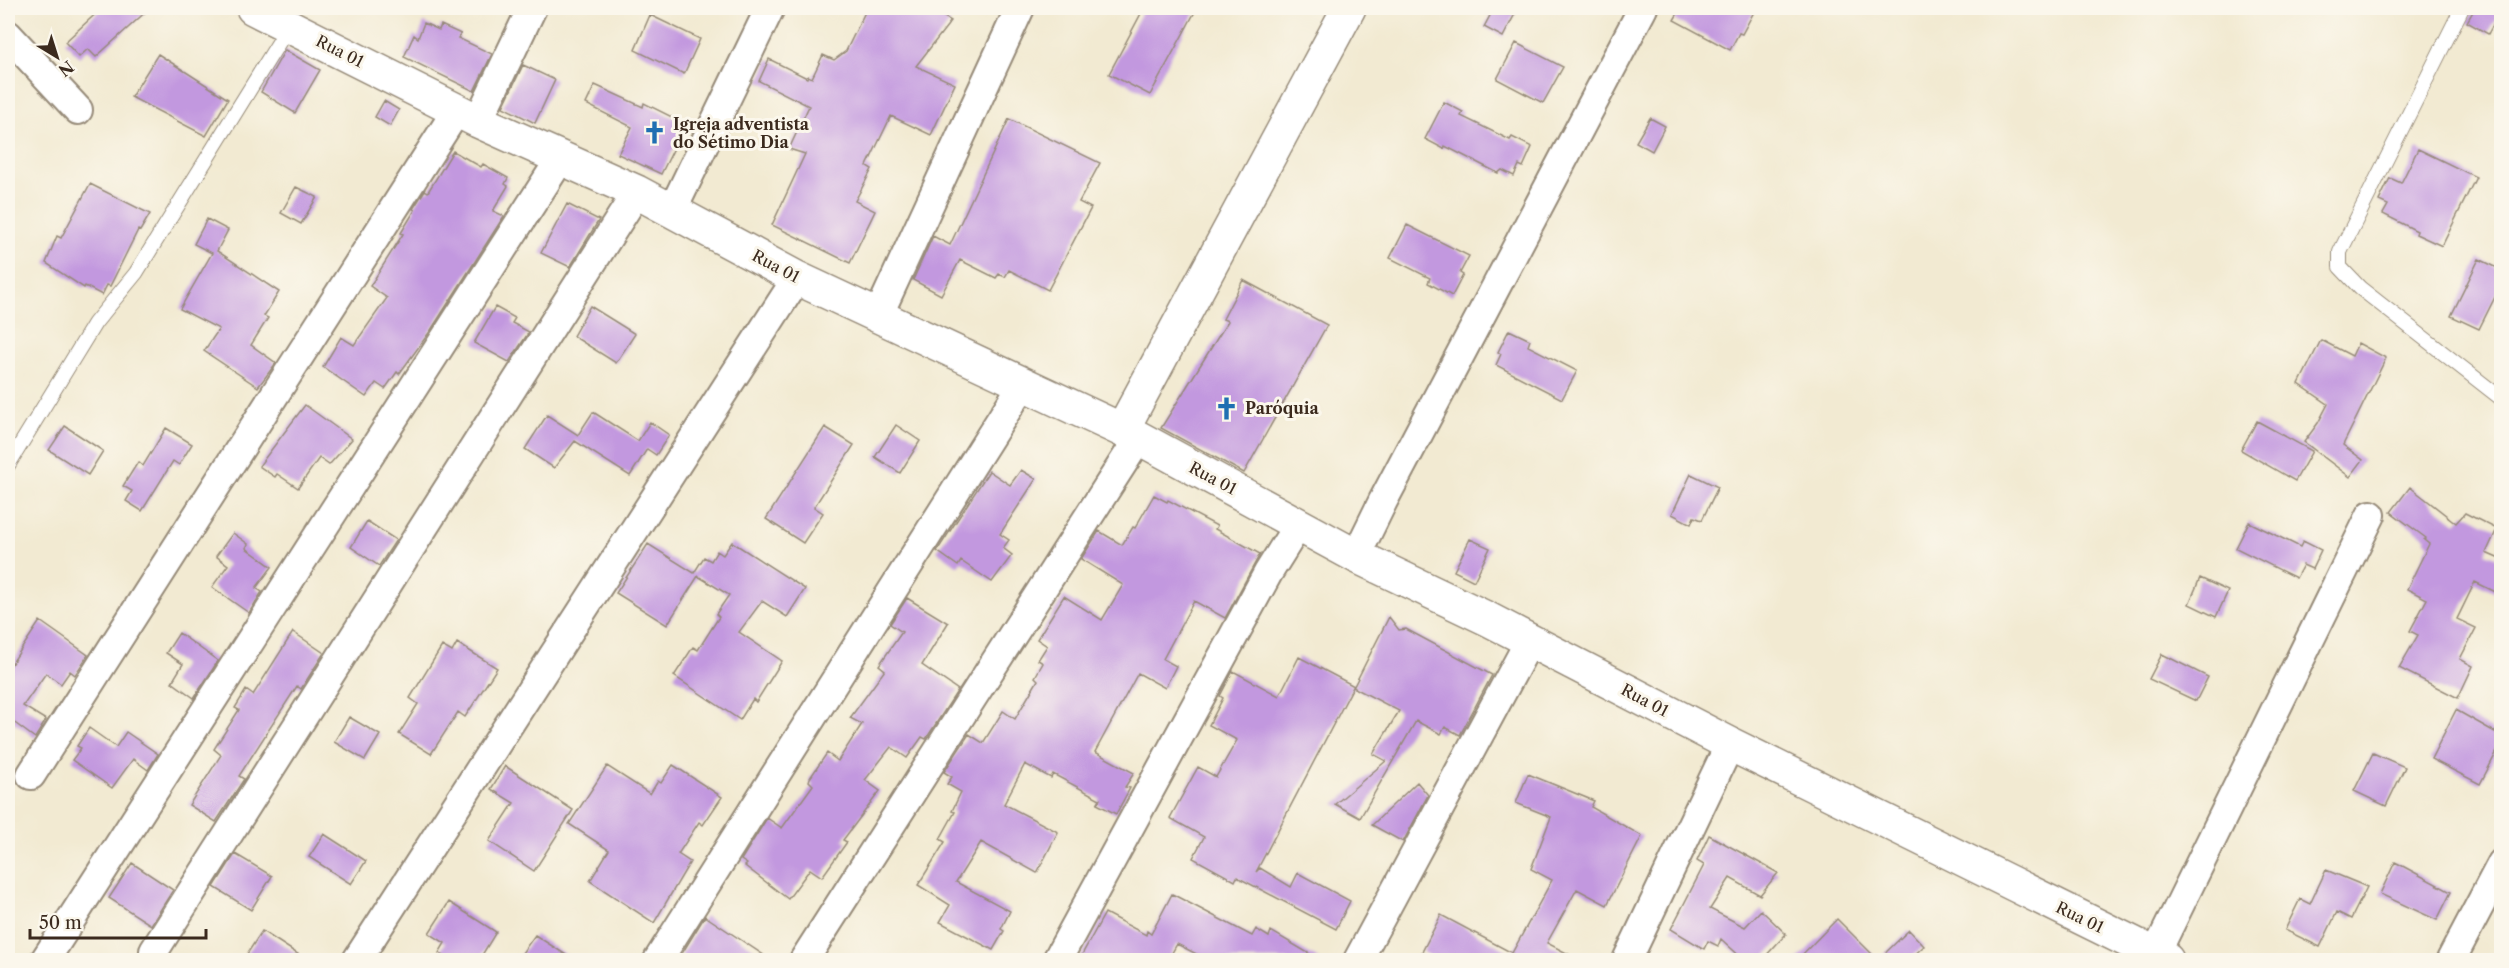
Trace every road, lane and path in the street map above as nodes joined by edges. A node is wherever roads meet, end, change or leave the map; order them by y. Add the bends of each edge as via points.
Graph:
1 (253, 8) edge
2 (532, 8) edge
3 (770, 8) edge
4 (1020, 8) edge
5 (1349, 8) edge
6 (1643, 8) edge
7 (2462, 8) edge
8 (289, 26) junction
9 (8, 35) edge
10 (78, 110) dead end
11 (468, 116) junction
12 (561, 158) junction
13 (637, 192) junction
14 (672, 211) junction
15 (797, 278) junction
16 (878, 316) junction
17 (1024, 383) junction
18 (2502, 399) edge
19 (1130, 434) junction
20 (8, 465) edge
21 (2371, 515) dead end
22 (1298, 525) junction
23 (1356, 556) junction
24 (1530, 640) junction
25 (1730, 744) junction
26 (31, 775) dead end
27 (2502, 863) edge
28 (154, 951) dead end
29 (2161, 958) edge
30 (45, 960) edge
31 (357, 960) edge
32 (658, 960) edge
33 (804, 960) edge
34 (1057, 960) edge
35 (1358, 960) edge
36 (1627, 960) edge
37 (2451, 960) edge

1 - 8 street, Rua 01
2 - 11 street
3 - 14 street
4 - 16 street
5 - 19 street
6 - 23 street
7 - 18 lane via 2340,252 2340,267 2360,288
8 - 11 street, Rua 01
8 - 20 lane via 136,273 95,323
9 - 10 street
11 - 12 street, Rua 01
11 - 26 street
12 - 13 street, Rua 01
12 - 30 street
13 - 14 street, Rua 01
13 - 28 street
14 - 15 street, Rua 01
15 - 16 street, Rua 01
15 - 31 street
16 - 17 street, Rua 01
17 - 19 street, Rua 01
17 - 32 street
19 - 22 street, Rua 01
19 - 33 street
21 - 29 street
22 - 23 street, Rua 01
22 - 34 street
23 - 24 street, Rua 01
24 - 25 street, Rua 01
24 - 35 street
25 - 29 street, Rua 01
25 - 36 street
27 - 37 street

